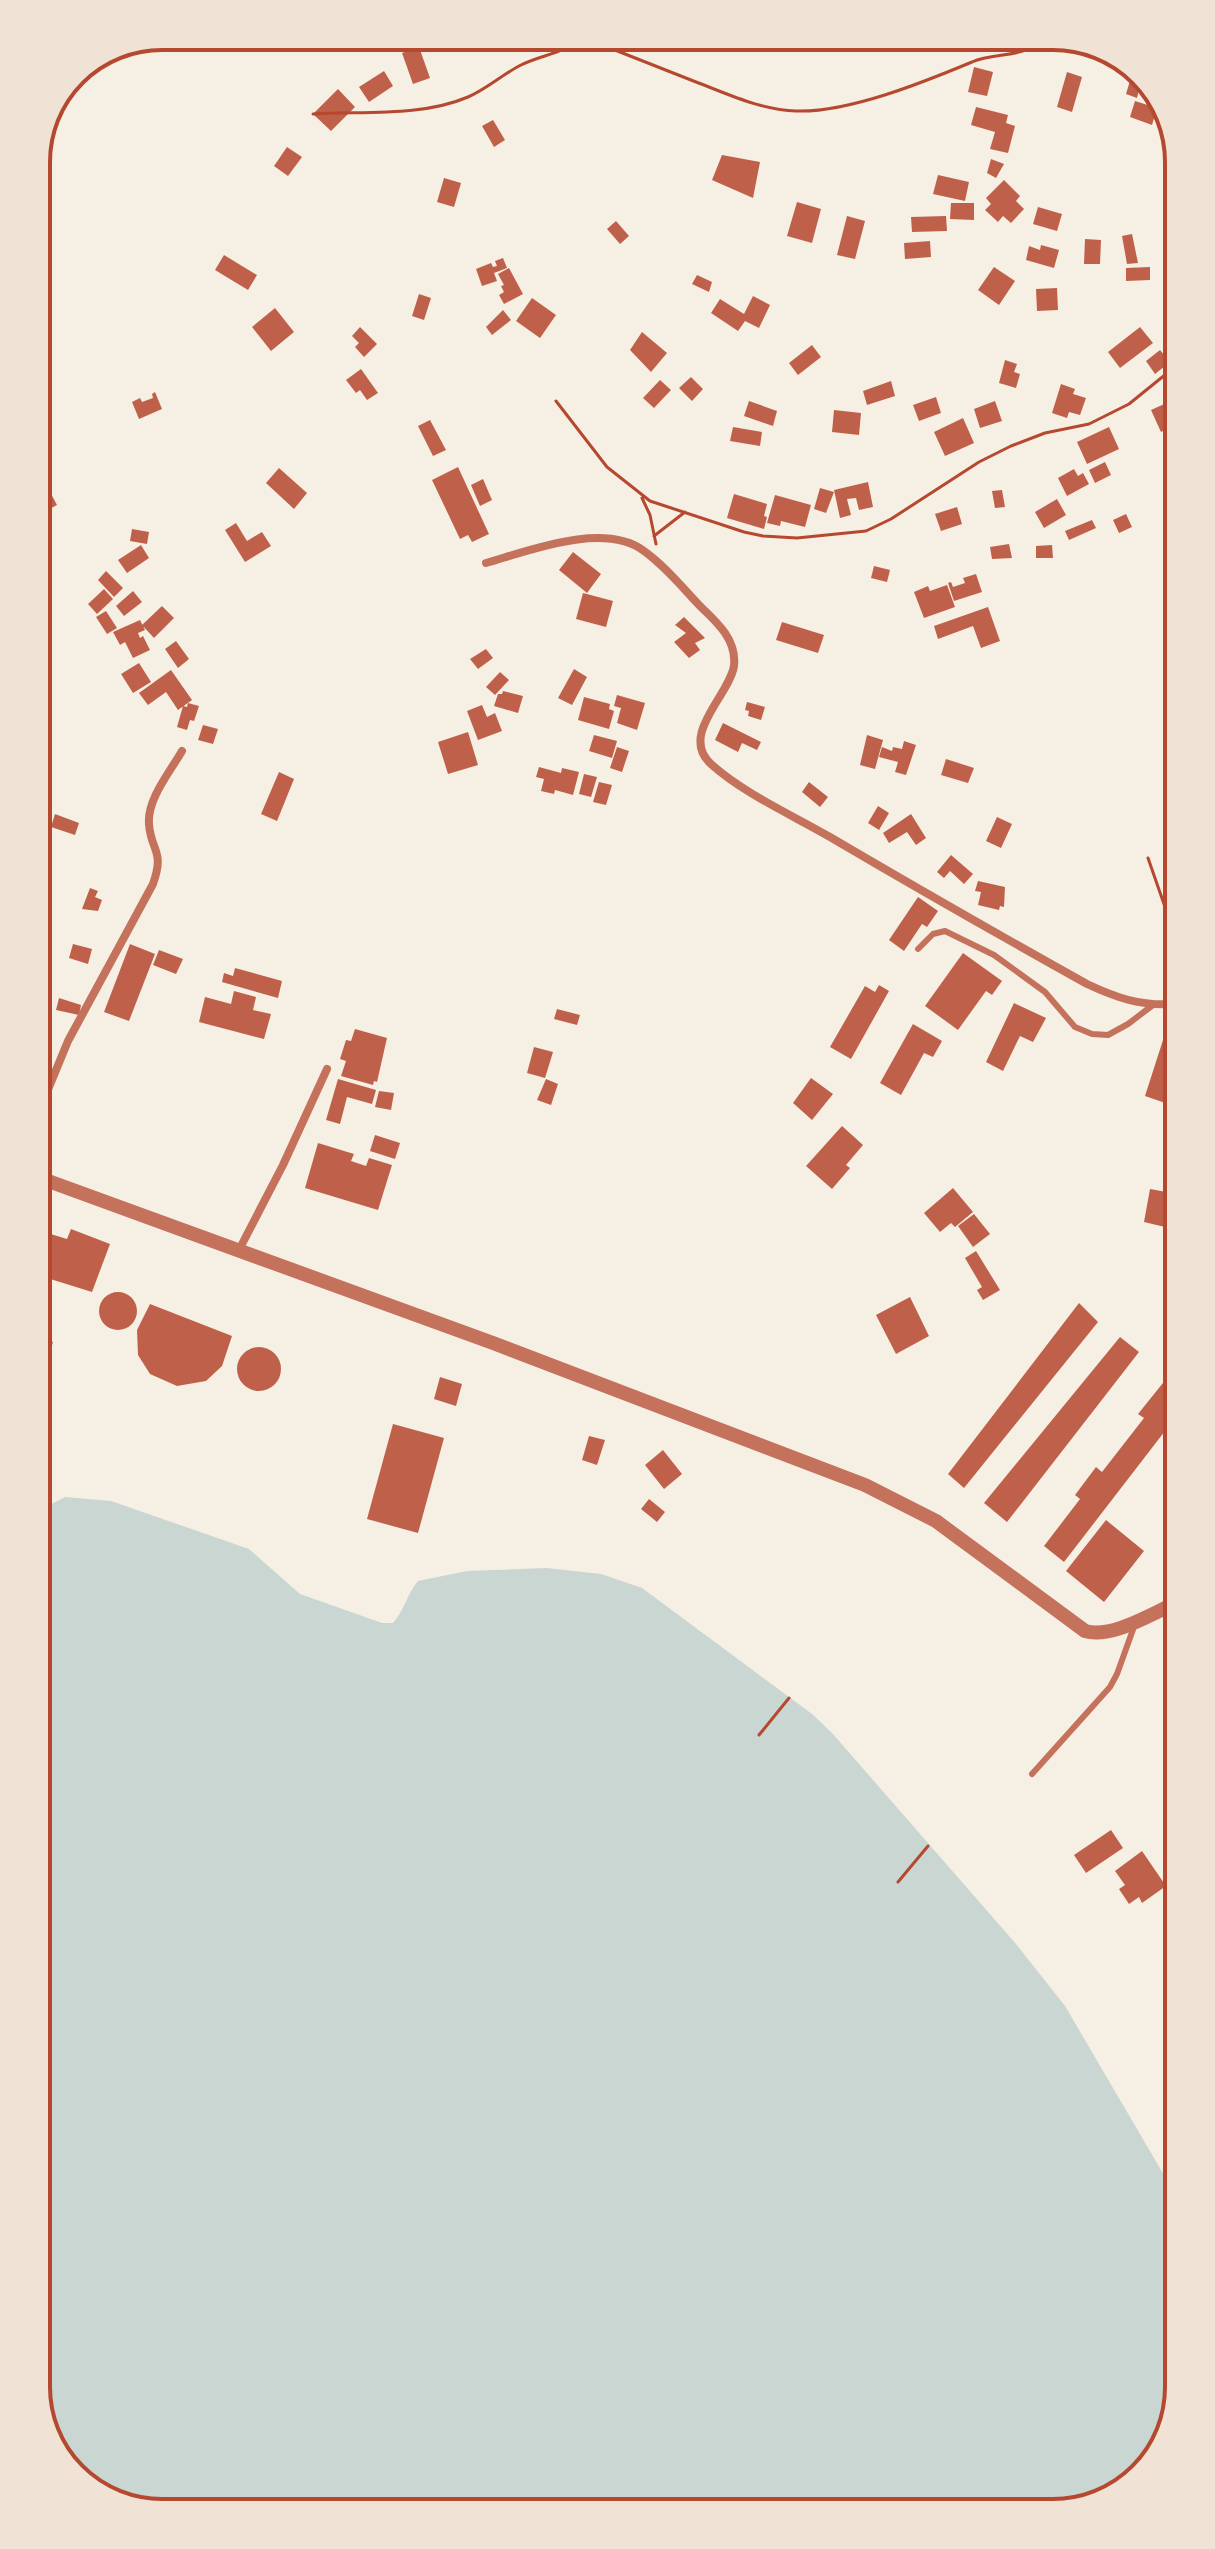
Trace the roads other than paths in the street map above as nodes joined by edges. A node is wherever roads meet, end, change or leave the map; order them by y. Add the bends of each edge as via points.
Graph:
1 (486, 563) dead end
2 (182, 751) dead end
3 (918, 949) dead end
4 (1165, 1004) edge
5 (1153, 1005) junction
6 (327, 1069) dead end
7 (50, 1085) edge
8 (50, 1182) edge
9 (239, 1250) junction
10 (1165, 1608) edge
11 (1136, 1620) junction
12 (1032, 1774) dead end

1 - 5 street via 591,539 634,545 720,625 732,644 734,666 701,736 709,763 1087,984 1121,1000
2 - 7 street via 153,800 148,821 158,853 153,884
3 - 5 lane via 933,934 945,931 982,949 1045,992 1075,1027 1092,1034 1108,1035
4 - 5 street
6 - 9 street
8 - 9 street
9 - 11 street via 865,1485 936,1521 1085,1631 1097,1635
10 - 11 street
11 - 12 lane via 1110,1687

